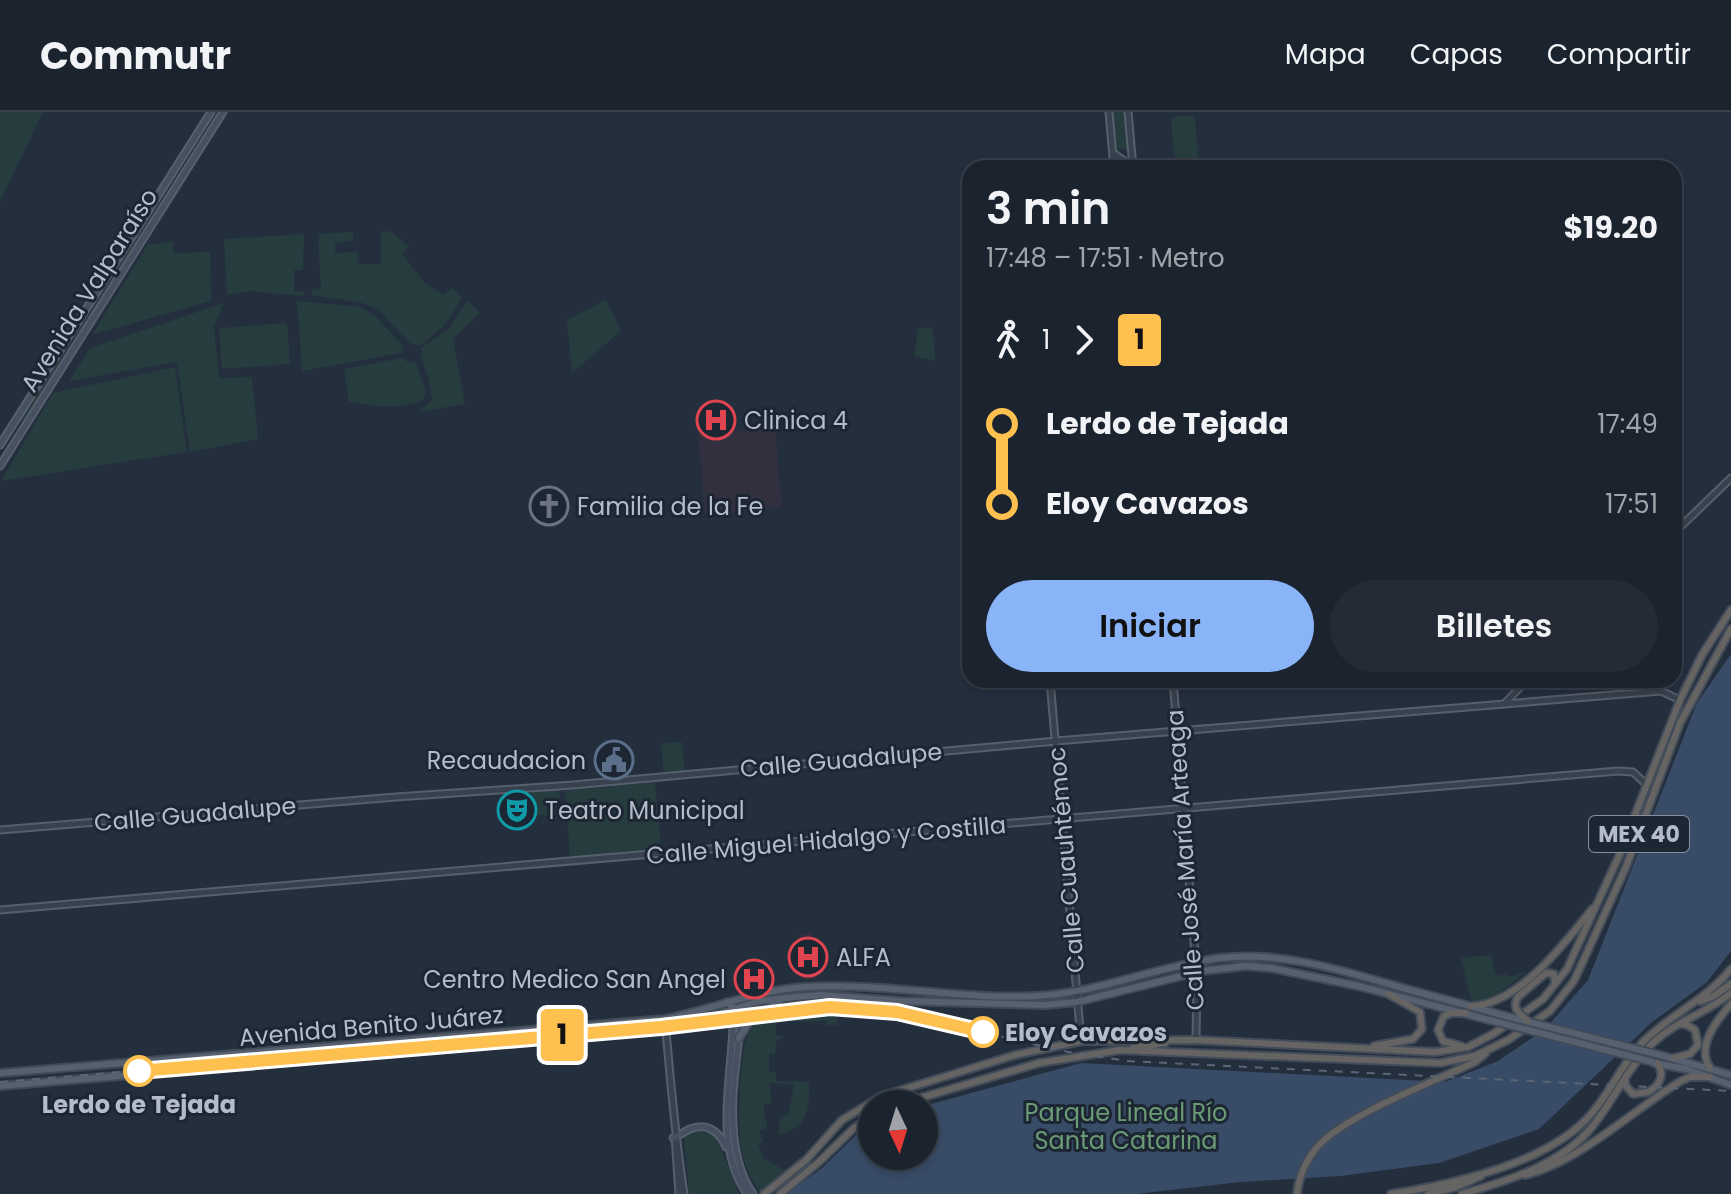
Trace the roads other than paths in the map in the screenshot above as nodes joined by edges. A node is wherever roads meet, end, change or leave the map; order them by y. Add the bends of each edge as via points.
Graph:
1 (211, 112) edge
2 (223, 112) edge
3 (1109, 112) edge
4 (1128, 112) edge
5 (1113, 153) junction
6 (1112, 160) edge
7 (1122, 160) edge
8 (1129, 160) edge
9 (0, 445) edge
10 (0, 466) edge
11 (1731, 478) edge
12 (1682, 525) edge
13 (1731, 610) edge
14 (1731, 629) edge
15 (1051, 688) edge
16 (1174, 688) edge
17 (1519, 688) edge
18 (1680, 700) junction
19 (1505, 703) junction
20 (1685, 712) junction
21 (1177, 732) junction
22 (1056, 741) junction
23 (1663, 743) junction
24 (1647, 785) junction
25 (1183, 810) junction
26 (1062, 820) junction
27 (0, 830) edge
28 (1599, 901) junction
29 (0, 910) edge
30 (1196, 962) junction
31 (1731, 969) edge
32 (1197, 972) junction
33 (1369, 978) junction
34 (1731, 984) edge
35 (1358, 986) junction
36 (1554, 988) junction
37 (1077, 992) junction
38 (1731, 993) edge
39 (1388, 994) junction
40 (745, 996) junction
41 (784, 998) junction
42 (727, 1002) junction
43 (1077, 1002) junction
44 (1696, 1003) junction
45 (1731, 1004) edge
46 (744, 1006) junction
47 (1471, 1006) junction
48 (735, 1009) junction
49 (1466, 1013) junction
50 (714, 1015) junction
51 (665, 1019) junction
52 (1528, 1021) junction
53 (742, 1022) junction
54 (1677, 1025) junction
55 (666, 1030) junction
56 (739, 1038) junction
57 (1177, 1040) junction
58 (1196, 1040) junction
59 (1081, 1041) junction
60 (1468, 1047) junction
61 (1362, 1048) junction
62 (1120, 1050) junction
63 (1488, 1051) junction
64 (1673, 1058) junction
65 (1655, 1063) junction
66 (1710, 1068) junction
67 (0, 1073) edge
68 (1731, 1075) edge
69 (1626, 1076) junction
70 (1710, 1077) junction
71 (1731, 1085) edge
72 (0, 1086) edge
73 (938, 1093) edge
74 (858, 1125) edge
75 (676, 1137) junction
76 (728, 1152) junction
77 (1495, 1169) junction
78 (1513, 1177) junction
79 (742, 1182) junction
80 (681, 1194) edge
81 (747, 1194) edge
82 (753, 1194) edge
83 (764, 1194) edge
84 (780, 1194) edge
85 (1297, 1194) edge
86 (1391, 1194) edge
87 (1428, 1194) edge
88 (1462, 1194) edge

1 - 9 main road, Avenida Valparaíso
2 - 10 main road, Avenida Valparaíso
3 - 5 street
4 - 8 street
5 - 6 street
5 - 7 street
11 - 12 street
13 - 18 highway, MEX 40
14 - 20 highway, MEX 40
15 - 22 street, Calle Cuauhtémoc
16 - 21 street, Calle José María Arteaga
17 - 19 street
18 - 19 street, Calle Guadalupe via 1661,691
18 - 23 highway, MEX 40
19 - 21 street, Calle Guadalupe
20 - 23 highway
20 - 63 highway, MEX 40 via 1580,973 1542,1017
21 - 22 street, Calle Guadalupe
21 - 25 street, Calle José María Arteaga
22 - 26 street, Calle Cuauhtémoc
22 - 27 street, Calle Guadalupe
23 - 24 highway, MEX 40
24 - 25 street, Calle Miguel Hidalgo y Costilla via 1633,772 1618,771
24 - 28 highway, MEX 40
25 - 26 street, Calle Miguel Hidalgo y Costilla
25 - 30 street, Calle José María Arteaga
26 - 29 street, Calle Miguel Hidalgo y Costilla
26 - 37 street, Calle Cuauhtémoc
28 - 36 highway, MEX 40
28 - 47 highway via 1548,961 1503,997
30 - 32 street, Calle José María Arteaga
30 - 33 main road, Avenida Benito Juárez via 1258,957
30 - 37 main road, Avenida Benito Juárez
31 - 44 highway
32 - 35 main road, Avenida Benito Juárez via 1271,968
32 - 43 main road, Avenida Benito Juárez
32 - 58 street, Calle José María Arteaga
33 - 35 main road
33 - 47 main road, Avenida Benito Juárez
34 - 44 highway
35 - 39 main road, Avenida Benito Juárez
36 - 52 highway, bridge via 1555,976 1548,972 1518,997 1515,1008
36 - 60 highway, MEX 40 via 1531,1010
37 - 40 main road, Avenida Benito Juárez via 1023,996 820,987
37 - 43 street, Calle Cuauhtémoc
38 - 54 highway
39 - 49 main road, Avenida Benito Juárez
39 - 61 highway via 1420,1012 1422,1029 1413,1039
40 - 42 main road, Avenida Benito Juárez
40 - 46 main road
41 - 43 main road, Avenida Benito Juárez
41 - 46 main road, Avenida Benito Juárez
41 - 56 main road via 752,1018
42 - 48 main road
42 - 51 main road, Avenida Benito Juárez
43 - 59 street, Calle Cuauhtémoc
44 - 77 highway via 1644,1041 1591,1114 1569,1135
45 - 66 highway via 1708,1040 1705,1056
46 - 48 main road, Avenida Benito Juárez
46 - 53 main road
47 - 52 main road, Avenida Benito Juárez, bridge
48 - 50 main road, Avenida Benito Juárez
48 - 53 main road
49 - 60 highway via 1444,1016 1438,1033 1446,1043
49 - 65 main road, Avenida Benito Juárez, bridge
50 - 55 main road, Avenida Benito Juárez
50 - 76 main road via 733,1027
51 - 55 street
51 - 67 main road, Avenida Benito Juárez
52 - 64 main road, Avenida Benito Juárez, bridge
53 - 56 main road
54 - 64 highway via 1693,1028 1698,1042 1692,1053
54 - 69 highway via 1651,1045
55 - 72 main road, Avenida Benito Juárez
55 - 75 street
56 - 79 main road via 733,1135
57 - 58 highway, MEX 40
57 - 59 highway, MEX 40
57 - 62 highway
58 - 61 highway, MEX 40
59 - 83 highway, MEX 40 via 1015,1055 882,1096 842,1120 806,1160
60 - 61 highway, MEX 40 via 1435,1052
62 - 63 highway, MEX 40 via 1440,1063
62 - 73 highway, MEX 40 via 1039,1063
63 - 85 highway via 1327,1137 1306,1163
64 - 66 main road, Avenida Benito Juárez
65 - 69 highway via 1661,1078 1648,1092 1630,1093
65 - 70 main road, Avenida Benito Juárez
66 - 68 main road, Avenida Benito Juárez
69 - 78 highway via 1579,1140
70 - 71 main road, Avenida Benito Juárez
70 - 78 highway via 1681,1081 1559,1162
74 - 84 highway
75 - 76 main road via 692,1128 708,1128 722,1137
75 - 80 street
76 - 79 main road
77 - 86 highway
77 - 87 highway
78 - 88 highway
79 - 81 main road
79 - 82 main road

